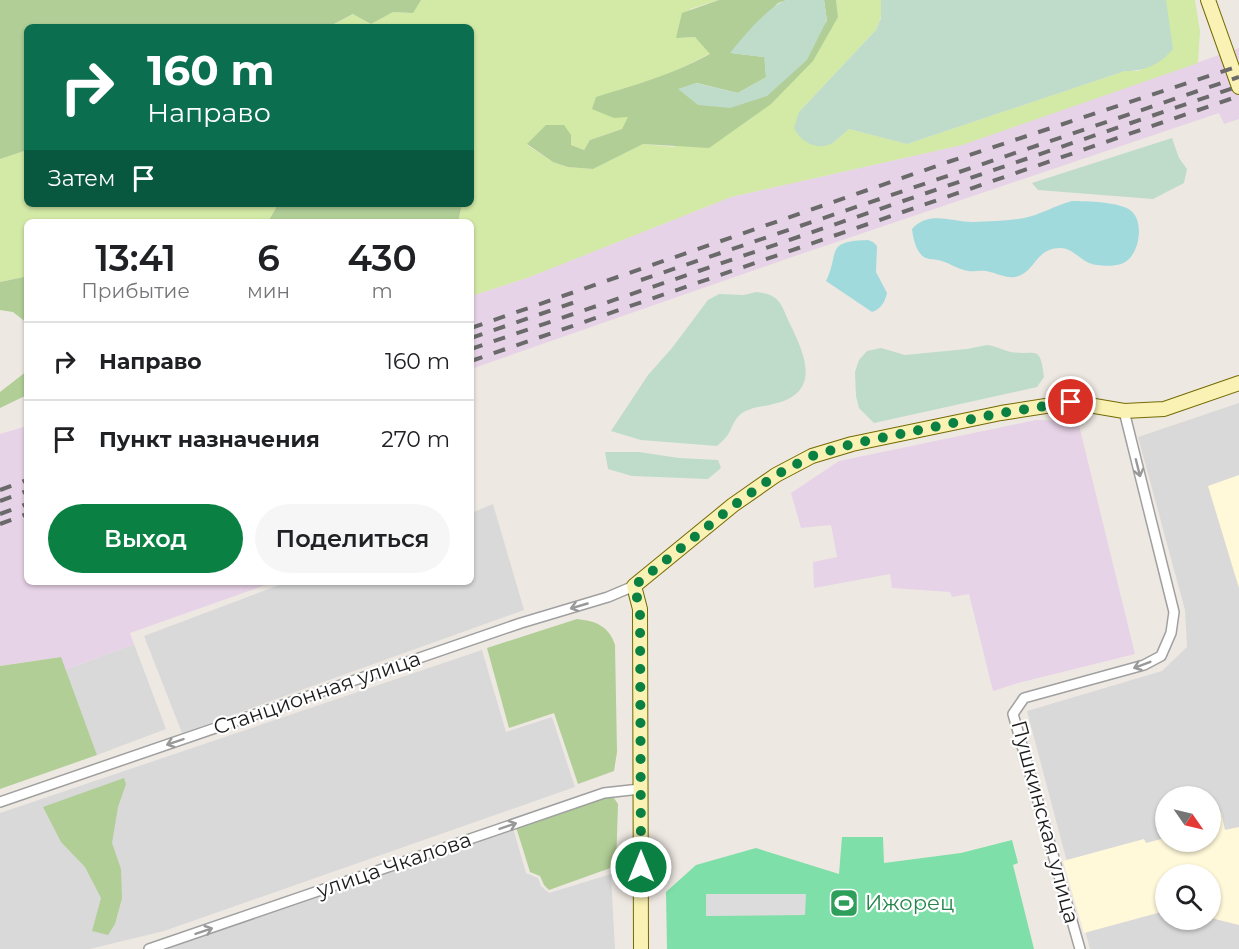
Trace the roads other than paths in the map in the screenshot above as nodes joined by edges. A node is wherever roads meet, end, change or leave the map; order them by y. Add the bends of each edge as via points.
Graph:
1 (1208, 0) edge
2 (1239, 87) edge
3 (1239, 383) edge
4 (1124, 411) junction
5 (634, 586) junction
6 (640, 789) junction
7 (0, 802) edge
8 (148, 949) edge
9 (641, 949) edge
10 (1080, 949) edge

1 - 2 street
3 - 4 street via 1164,409
4 - 5 street via 1071,402 852,444 812,456 776,475 733,506
4 -> 10 street, Пушкинская улица via 1174,612 1171,633 1161,656 1144,665 1024,698 1012,714
5 - 6 street via 640,609
5 -> 7 street, Станционная улица
8 -> 6 street, улица Чкалова via 604,793
6 - 9 street

